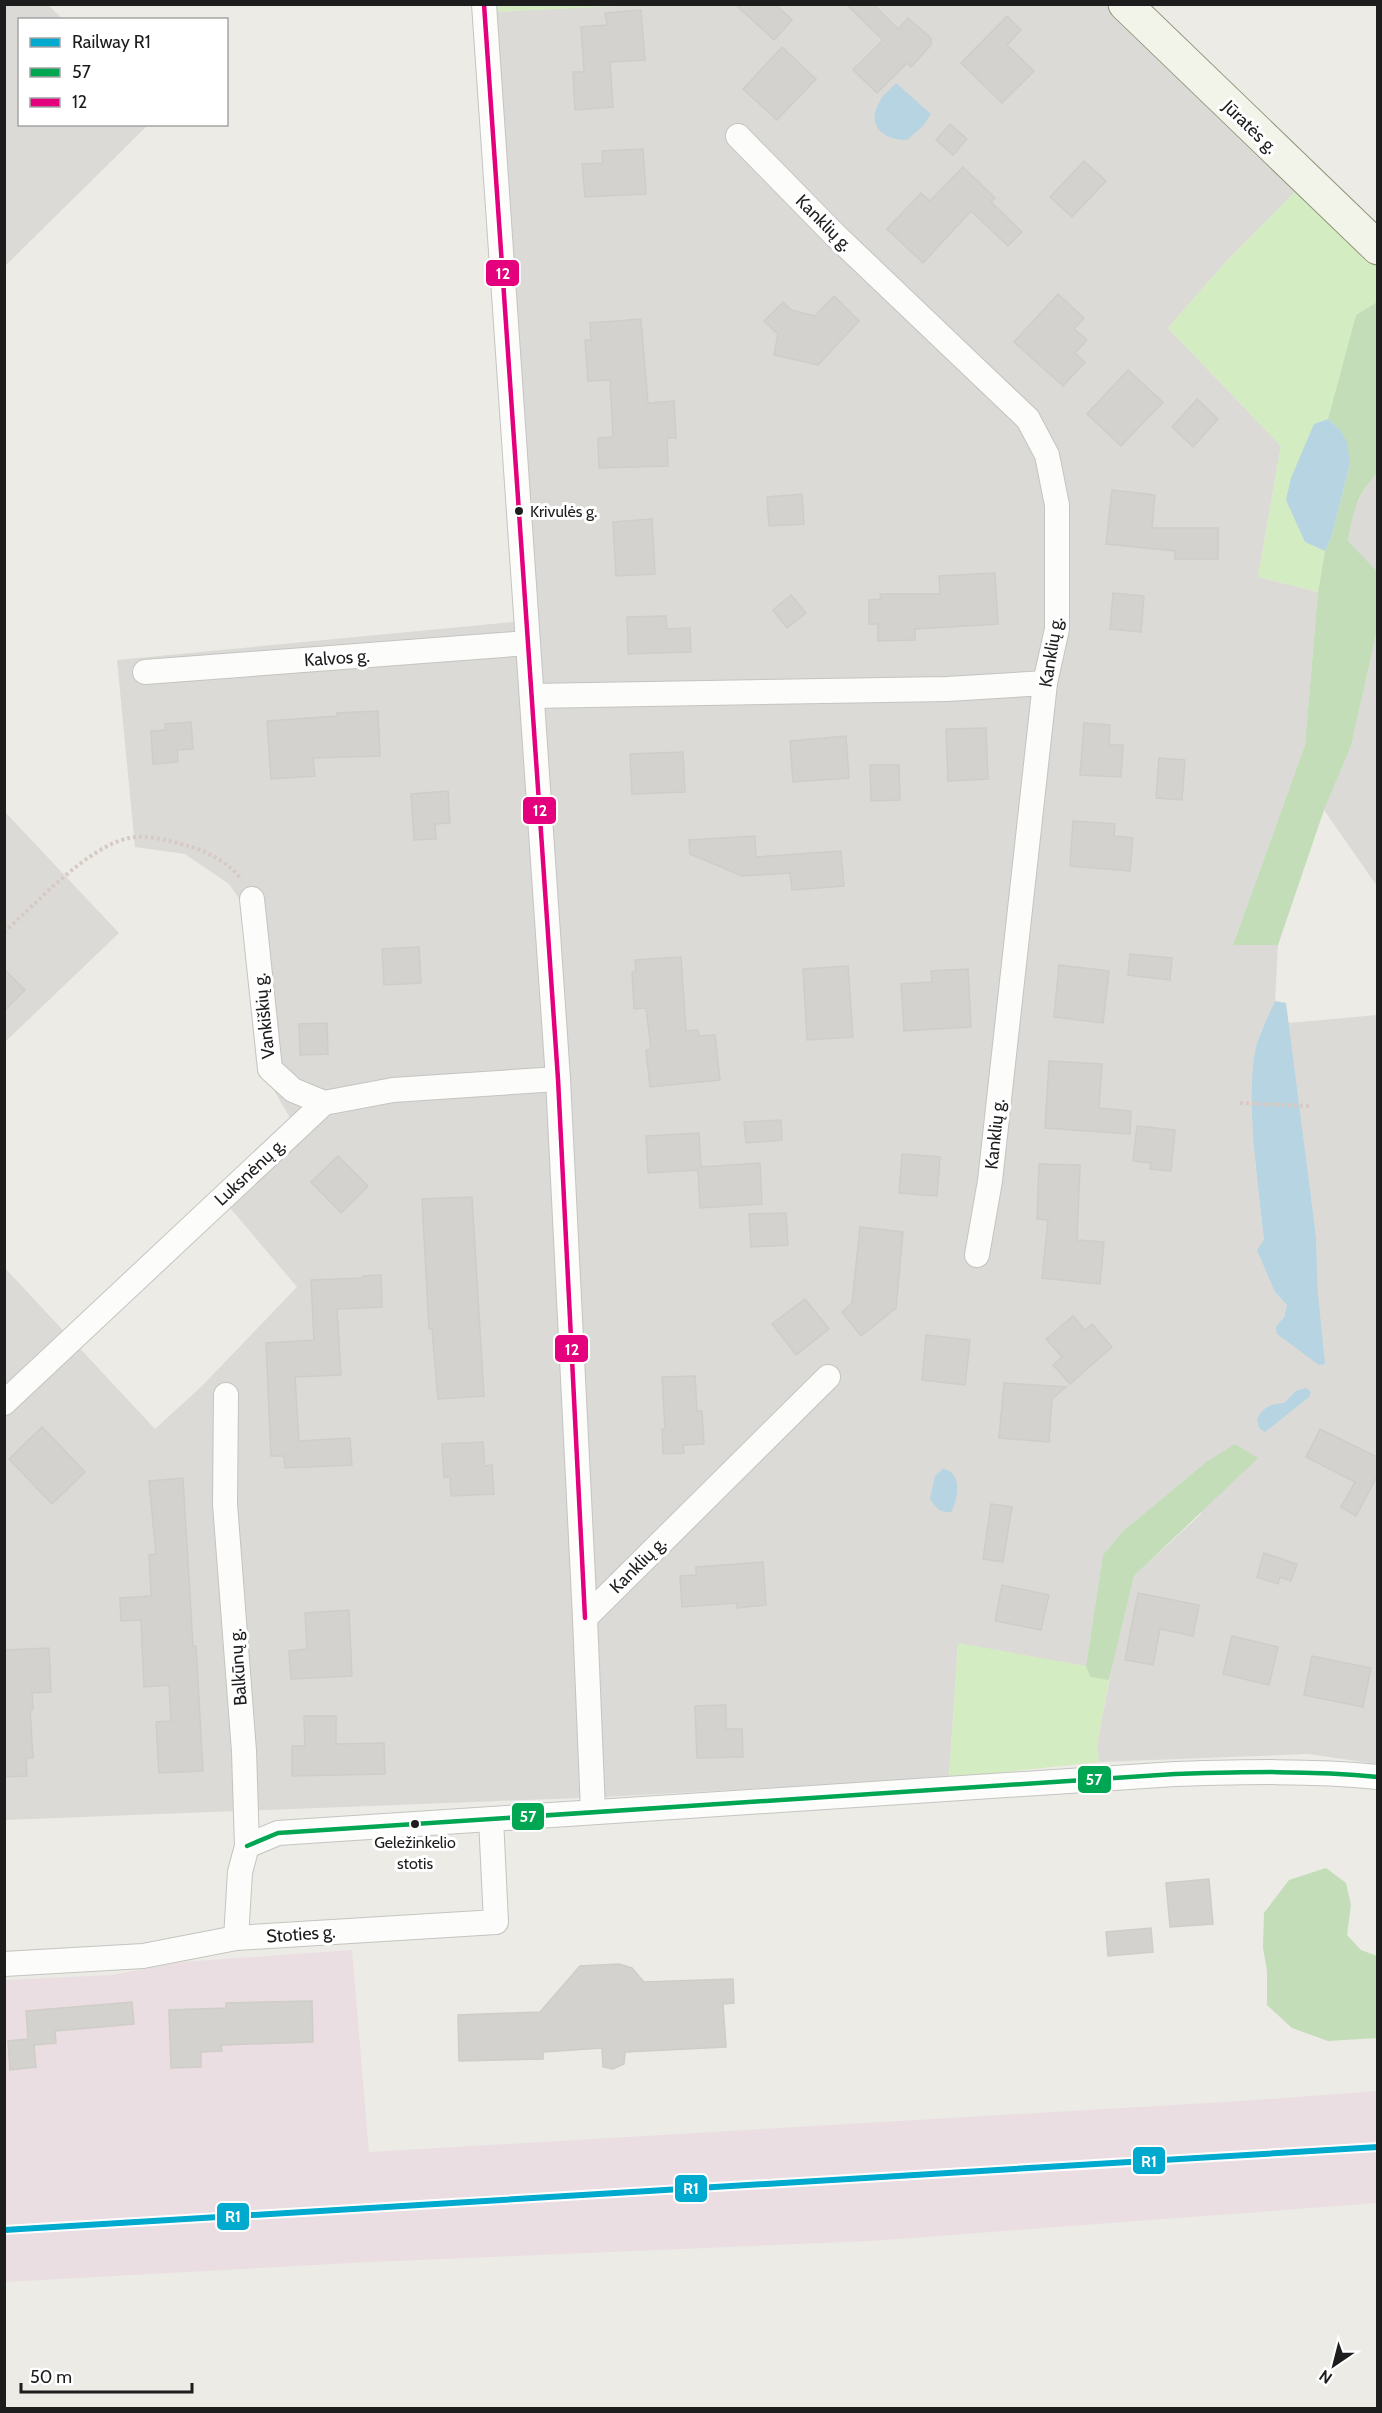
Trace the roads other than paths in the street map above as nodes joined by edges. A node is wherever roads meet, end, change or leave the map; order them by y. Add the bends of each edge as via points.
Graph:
1 (484, 4) edge
2 (1125, 4) edge
3 (738, 136) dead end
4 (1377, 248) edge
5 (528, 643) junction
6 (145, 672) dead end
7 (1045, 683) junction
8 (532, 696) junction
9 (252, 899) road end
10 (558, 1078) junction
11 (324, 1103) junction
12 (977, 1255) dead end
13 (828, 1377) dead end
14 (226, 1395) dead end
15 (4, 1403) edge
16 (585, 1618) junction
17 (1377, 1777) edge
18 (593, 1811) junction
19 (491, 1819) junction
20 (247, 1846) junction
21 (236, 1938) junction
22 (4, 1964) edge

1 - 5 street
2 - 4 street, Jūratės g.
3 - 7 street, Kanklių g. via 1028,420 1047,455 1057,505 1057,629
5 - 6 street, Kalvos g.
5 - 8 street
7 - 8 street via 947,689
7 - 12 street, Kanklių g. via 990,1181
8 - 10 street
9 - 11 street, Vankiškių g. via 270,1069 292,1090
10 - 11 street via 393,1090
10 - 16 street
11 - 15 street, Luksnėnų g.
13 - 16 street, Kanklių g.
14 - 20 street, Balkūnų g. via 225,1504 244,1751
16 - 18 street
17 - 18 street via 1259,1771 1175,1774
18 - 19 street
19 - 20 street via 278,1833
19 - 21 street, Stoties g. via 496,1922
20 - 21 street, Balkūnų g. via 240,1872
21 - 22 street, Stoties g. via 143,1956

